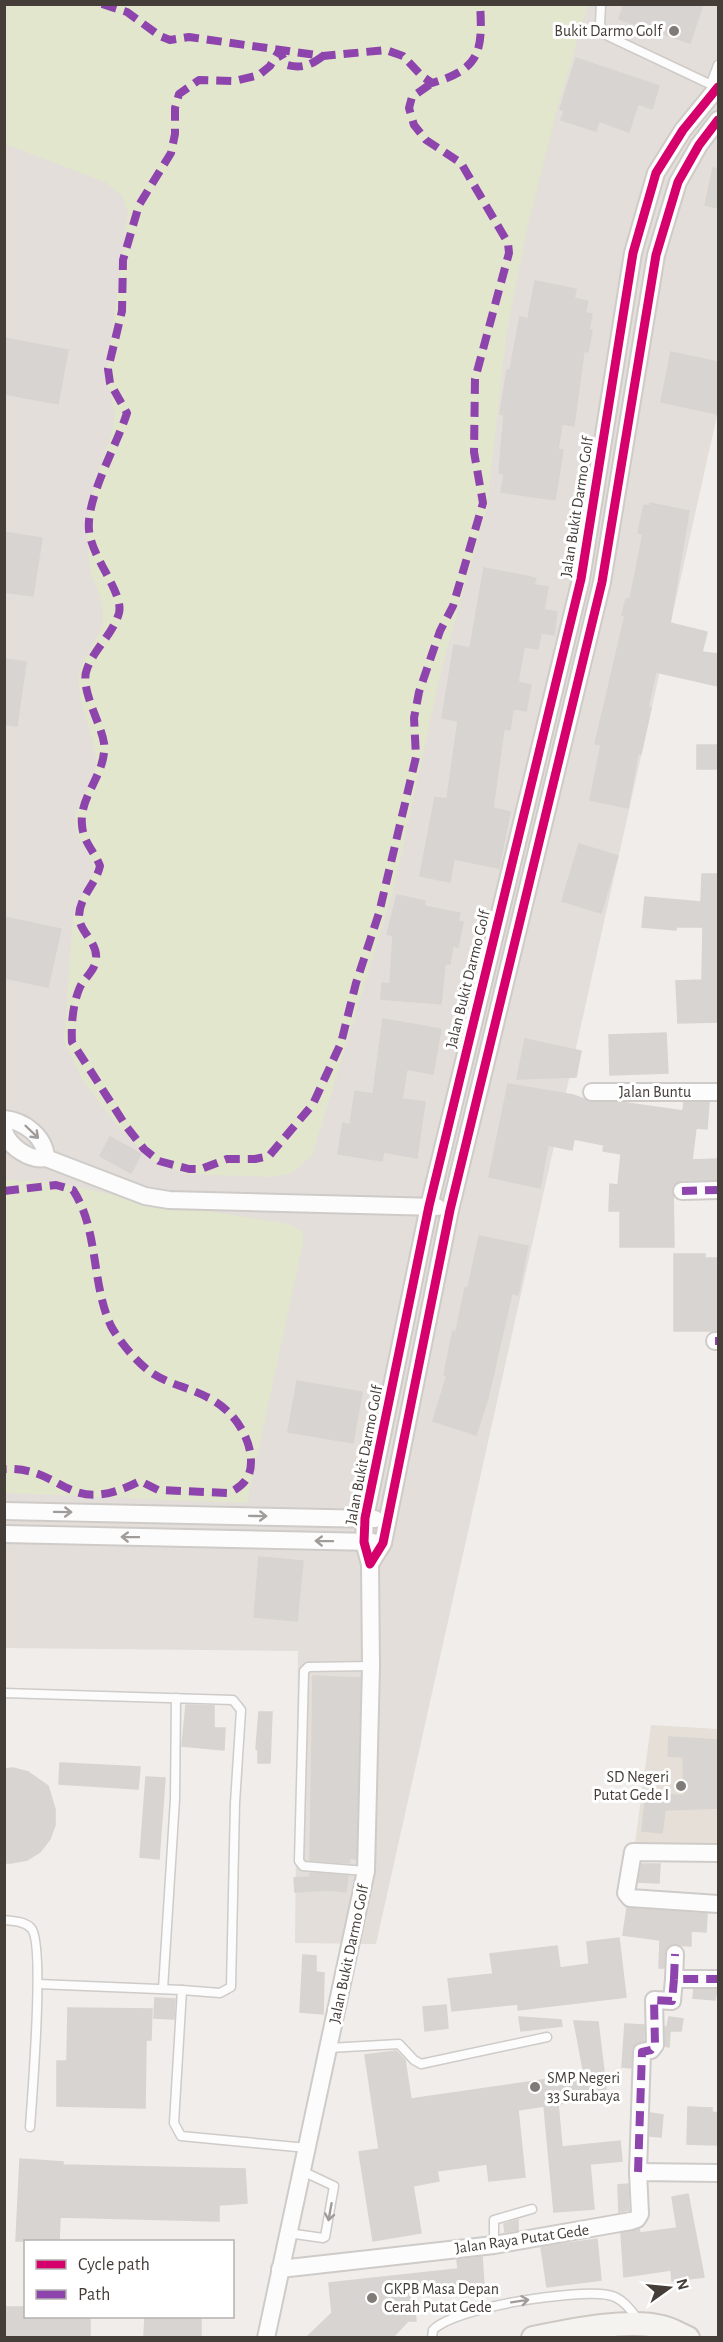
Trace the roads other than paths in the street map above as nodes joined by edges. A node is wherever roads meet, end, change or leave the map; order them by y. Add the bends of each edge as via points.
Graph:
1 (602, 4) edge
2 (718, 65) edge
3 (716, 87) edge
4 (718, 120) edge
5 (592, 1092) dead end
6 (718, 1092) edge
7 (4, 1119) edge
8 (4, 1131) edge
9 (46, 1158) junction
10 (718, 1190) edge
11 (682, 1191) dead end
12 (429, 1206) junction
13 (450, 1210) junction
14 (4, 1511) edge
15 (365, 1518) junction
16 (387, 1520) junction
17 (4, 1534) edge
18 (364, 1542) junction
19 (383, 1543) junction
20 (370, 1564) junction
21 (371, 1666) junction
22 (4, 1693) edge
23 (176, 1698) junction
24 (718, 1853) edge
25 (366, 1871) junction
26 (718, 1904) edge
27 (4, 1920) edge
28 (675, 1954) dead end
29 (674, 1979) junction
30 (718, 1979) edge
31 (38, 1984) junction
32 (163, 1989) junction
33 (182, 1990) junction
34 (547, 2037) dead end
35 (329, 2048) junction
36 (30, 2127) dead end
37 (307, 2148) junction
38 (302, 2171) junction
39 (638, 2172) junction
40 (718, 2173) edge
41 (532, 2209) dead end
42 (288, 2233) junction
43 (494, 2245) junction
44 (280, 2269) junction
45 (644, 2326) junction
46 (266, 2337) edge
47 (432, 2337) edge
48 (533, 2337) edge
49 (688, 2337) edge

1 - 3 lane via 600,25 608,36
2 - 3 lane
3 - 12 street, Jalan Bukit Darmo Golf via 682,130 656,174 633,253 580,579
4 - 13 street via 678,182 656,255 602,582
5 - 6 street, Jalan Buntu
7 -> 9 street via 22,1122 41,1141
8 - 9 street via 28,1157
9 - 12 street via 145,1196 169,1200
10 - 11 street
12 - 13 street
12 - 15 street, Jalan Bukit Darmo Golf
13 - 16 street
14 -> 15 street
15 - 16 street
15 - 18 street, Jalan Bukit Darmo Golf
16 - 19 street
18 -> 17 street
18 - 19 street
18 - 20 street, Jalan Bukit Darmo Golf
19 - 20 street
20 - 21 street, Jalan Bukit Darmo Golf
21 - 25 street, Jalan Bukit Darmo Golf
21 - 25 lane via 308,1667 304,1671 299,1861 303,1866
22 - 23 lane
23 - 32 lane via 175,1799
23 - 33 lane via 233,1700 241,1710 231,1987 220,1993
24 - 26 street via 633,1852 626,1893 630,1898
25 - 35 street, Jalan Bukit Darmo Golf
27 - 31 lane via 19,1921 32,1928 37,1941
28 - 29 street
29 - 30 street
29 - 39 street via 672,2001 654,2000 655,2045 642,2052
31 - 32 lane
31 - 36 lane
32 - 33 lane
33 - 37 lane via 176,2130 181,2136
34 - 35 lane via 421,2064 399,2044
35 - 37 street, Jalan Bukit Darmo Golf
37 - 38 street, Jalan Bukit Darmo Golf
38 - 42 street, Jalan Bukit Darmo Golf
38 -> 42 lane via 334,2186 325,2236
39 - 40 street
39 - 43 street, Jalan Raya Putat Gede via 637,2219
41 - 43 lane via 494,2220
42 - 44 street, Jalan Bukit Darmo Golf
43 - 44 street, Jalan Raya Putat Gede
44 - 46 street, Jalan Bukit Darmo Golf
47 -> 45 lane via 433,2330 449,2319 519,2301 574,2296 616,2298
45 - 48 street via 578,2329
45 - 49 street via 661,2326

